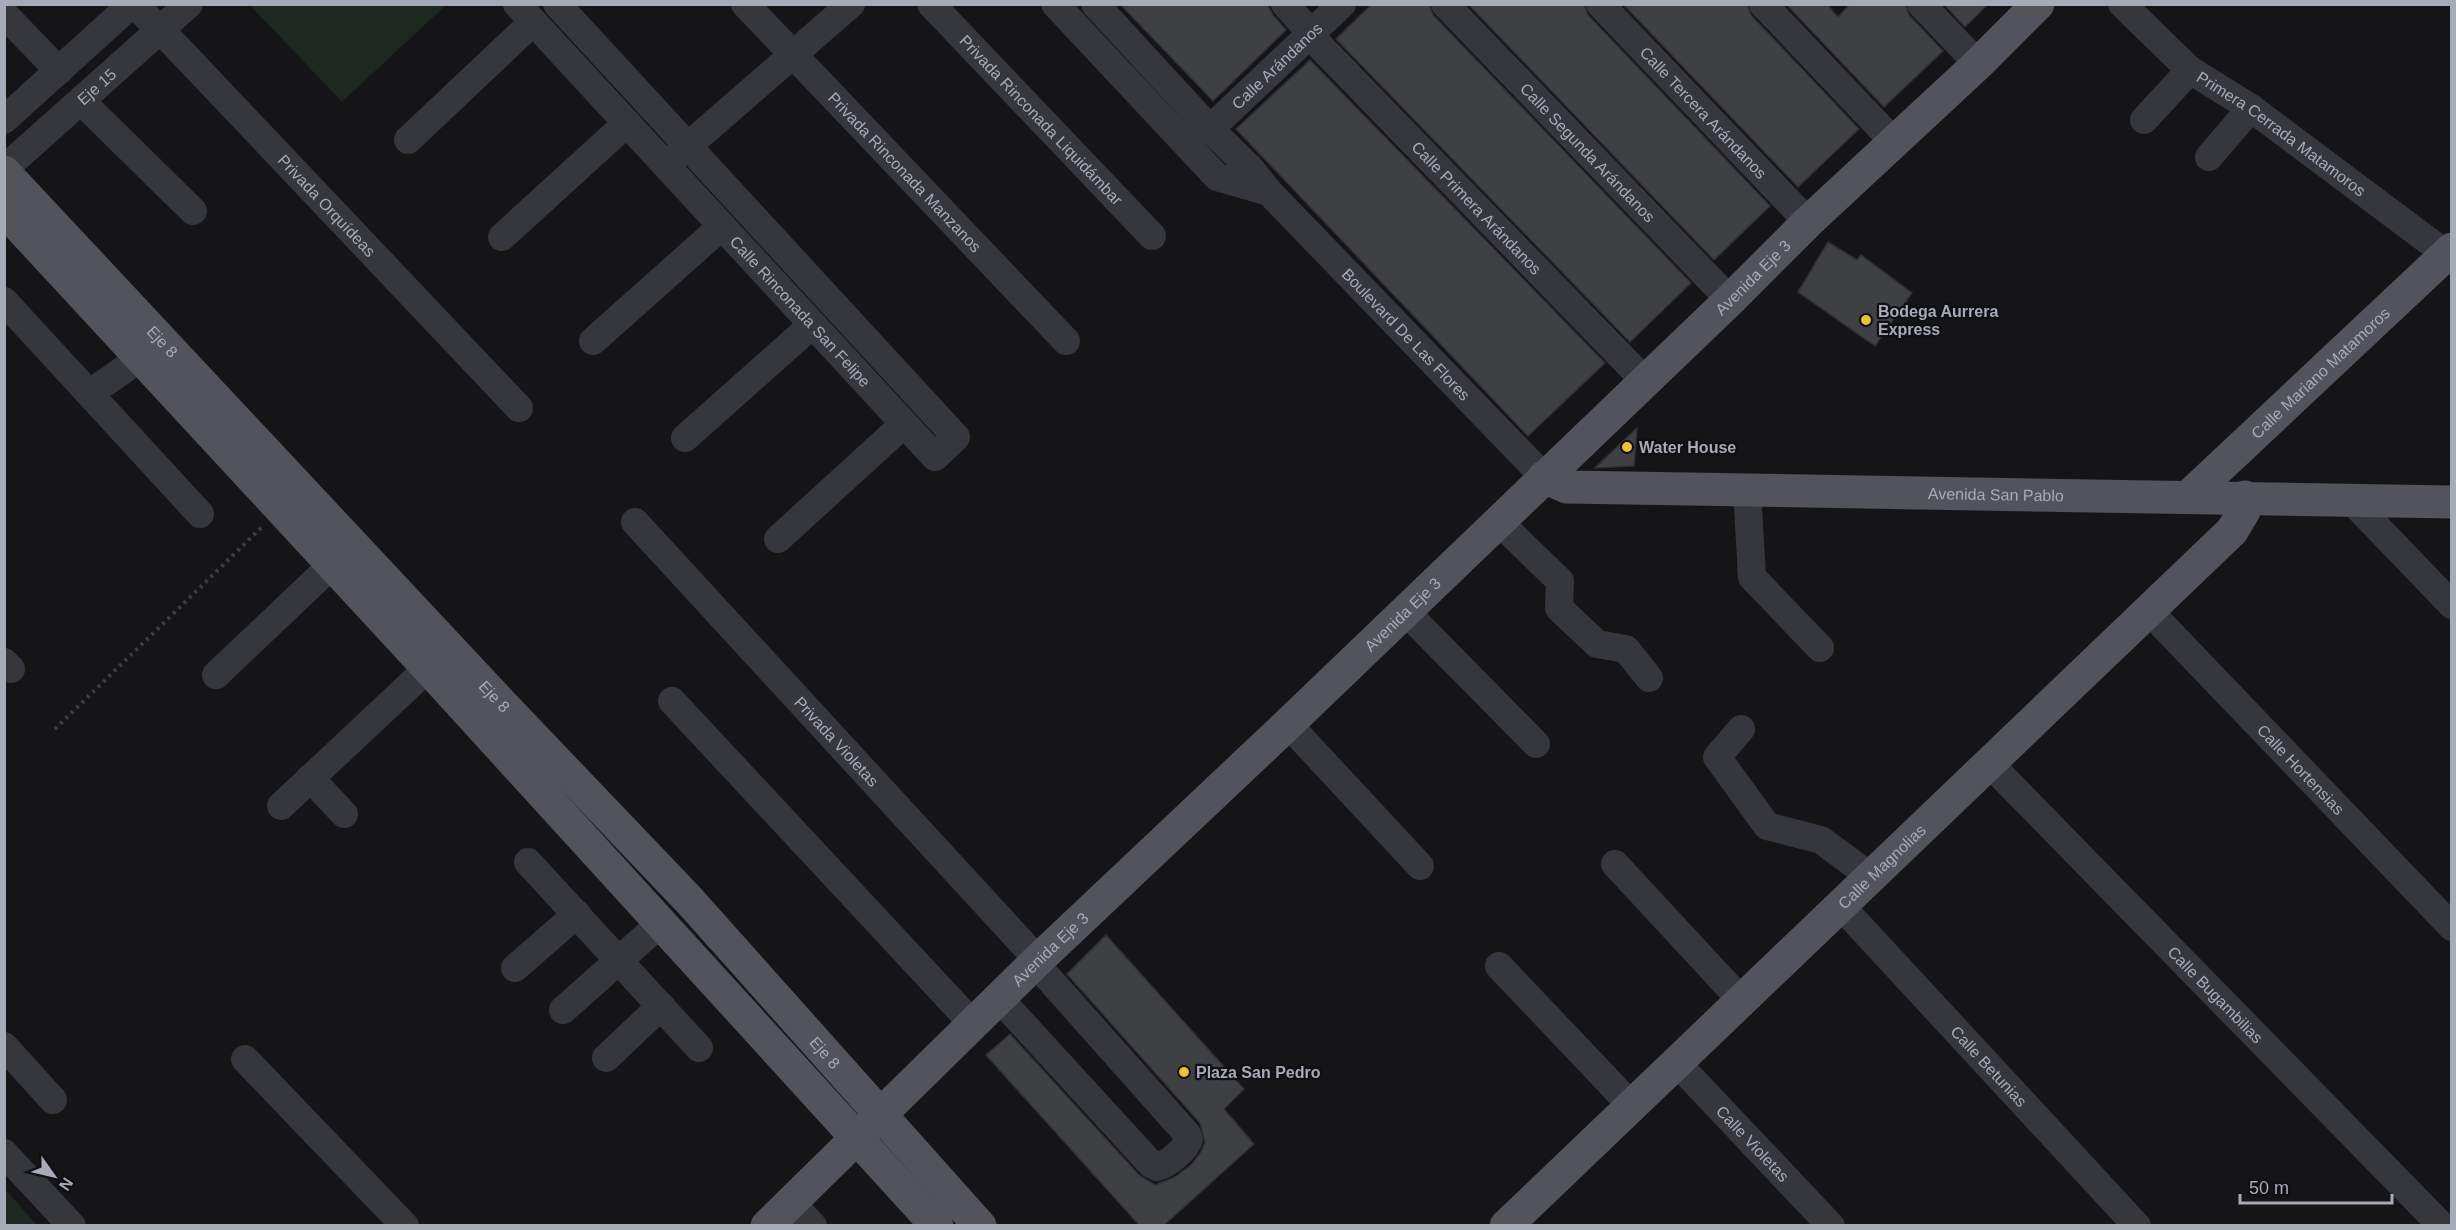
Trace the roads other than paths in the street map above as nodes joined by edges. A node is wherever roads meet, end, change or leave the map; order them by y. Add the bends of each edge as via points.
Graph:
1 (133, 4) edge
2 (189, 4) edge
3 (557, 4) edge
4 (745, 4) edge
5 (851, 4) edge
6 (931, 4) edge
7 (1054, 4) edge
8 (1095, 4) edge
9 (1285, 4) edge
10 (1342, 4) edge
11 (1445, 4) edge
12 (1600, 4) edge
13 (1763, 4) edge
14 (1921, 4) edge
15 (2038, 4) edge
16 (2122, 4) edge
17 (525, 13) edge
18 (4, 14) edge
19 (161, 31) junction
20 (1312, 34) junction
21 (793, 55) junction
22 (1978, 64) junction
23 (2190, 70) junction
24 (59, 71) junction
25 (81, 101) junction
26 (2251, 108) junction
27 (4, 120) edge
28 (2144, 120) dead end
29 (627, 123) junction
30 (1210, 129) junction
31 (408, 140) dead end
32 (1894, 142) junction
33 (688, 147) junction
34 (2209, 157) dead end
35 (666, 166) junction
36 (4, 171) edge
37 (1269, 192) junction
38 (4, 210) edge
39 (193, 212) dead end
40 (1808, 222) junction
41 (722, 226) junction
42 (1152, 236) dead end
43 (502, 237) dead end
44 (2449, 251) edge
45 (1730, 300) junction
46 (4, 301) edge
47 (812, 325) junction
48 (1066, 341) dead end
49 (593, 342) dead end
50 (142, 357) junction
51 (1644, 380) junction
52 (90, 393) junction
53 (519, 408) dead end
54 (904, 424) junction
55 (685, 438) dead end
56 (1544, 477) junction
57 (1747, 489) junction
58 (2189, 496) junction
59 (2245, 497) junction
60 (2351, 500) junction
61 (2451, 502) edge
62 (200, 514) dead end
63 (1498, 521) junction
64 (635, 522) dead end
65 (778, 539) dead end
66 (332, 565) junction
67 (292, 603) junction
68 (2451, 605) edge
69 (1405, 611) junction
70 (2150, 612) junction
71 (292, 636) dead end
72 (1820, 648) dead end
73 (429, 668) junction
74 (216, 675) dead end
75 (1649, 678) dead end
76 (672, 701) dead end
77 (1288, 724) junction
78 (1741, 729) dead end
79 (1536, 744) dead end
80 (1989, 763) junction
81 (310, 778) junction
82 (281, 806) dead end
83 (344, 814) dead end
84 (528, 862) dead end
85 (1615, 864) dead end
86 (1420, 866) dead end
87 (1871, 877) junction
88 (1841, 906) junction
89 (577, 914) junction
90 (661, 922) junction
91 (2451, 927) edge
92 (619, 960) junction
93 (1036, 962) junction
94 (1499, 966) dead end
95 (514, 968) dead end
96 (999, 998) junction
97 (1742, 1001) junction
98 (661, 1006) junction
99 (563, 1010) dead end
100 (973, 1024) junction
101 (4, 1046) edge
102 (699, 1048) dead end
103 (606, 1058) dead end
104 (245, 1059) dead end
105 (1676, 1062) junction
106 (53, 1100) dead end
107 (1631, 1105) junction
108 (869, 1127) junction
109 (6, 1156) edge
110 (791, 1202) junction
111 (1518, 1221) edge
112 (72, 1226) edge
113 (405, 1226) edge
114 (767, 1226) edge
115 (813, 1226) edge
116 (937, 1226) edge
117 (980, 1226) edge
118 (1831, 1226) edge
119 (2137, 1226) edge
120 (2442, 1226) edge

1 - 19 street, Privada Orquídeas
1 - 24 street
2 - 19 street, Eje 15
3 - 33 street, Calle Rinconada San Felipe
4 - 21 street, Privada Rinconada Manzanos
5 - 21 street
6 - 42 street, Privada Rinconada Liquidámbar
7 - 37 street, Boulevard De Las Flores via 1217,177
8 - 30 street, Boulevard De Las Flores
9 - 20 street, Calle Primera Arándanos
10 - 20 street, Calle Arándanos
11 - 45 street, Calle Segunda Arándanos
12 - 40 street, Calle Tercera Arándanos
13 - 32 street
14 - 22 street
15 - 22 main road, Avenida Eje 3
16 - 23 street, Primera Cerrada Matamoros
17 - 29 street, Calle Rinconada San Felipe
17 - 31 street
18 - 24 street
19 - 25 street, Eje 15
19 - 53 street, Privada Orquídeas
20 - 30 street, Calle Arándanos
20 - 51 street, Calle Primera Arándanos
21 - 33 street
21 - 48 street, Privada Rinconada Manzanos
22 - 32 main road, Avenida Eje 3
23 - 26 street, Primera Cerrada Matamoros
23 - 28 street
24 - 27 street
25 - 36 street, Eje 15
25 - 39 street
26 - 34 street
26 - 44 street, Primera Cerrada Matamoros
29 - 35 street, Calle Rinconada San Felipe
29 - 43 street
30 - 37 street, Boulevard De Las Flores
32 - 40 main road, Avenida Eje 3
33 - 35 street
33 - 54 street, Calle Rinconada San Felipe via 956,437 935,457
35 - 41 street, Calle Rinconada San Felipe
36 - 108 main road, Eje 8 via 689,900
37 - 56 street, Boulevard De Las Flores
38 - 50 main road, Eje 8
40 - 45 main road, Avenida Eje 3
41 - 47 street, Calle Rinconada San Felipe
41 - 49 street
44 - 58 main road, Calle Mariano Matamoros
45 - 51 main road, Avenida Eje 3
46 - 52 street
47 - 54 street, Calle Rinconada San Felipe
47 - 55 street
50 - 52 street
50 - 66 main road, Eje 8
51 - 56 main road, Avenida Eje 3
52 - 62 street
54 - 65 street
56 - 57 main road, Avenida San Pablo via 1567,487
56 - 63 main road, Avenida Eje 3
57 - 58 main road, Avenida San Pablo
57 - 72 street via 1752,577
58 - 59 main road, Avenida San Pablo
59 - 60 main road, Avenida San Pablo
59 - 70 main road, Calle Magnolias via 2244,511 2232,531
60 - 61 main road, Avenida San Pablo
60 - 68 street
63 - 69 main road, Avenida Eje 3
63 - 75 street via 1560,581 1559,608 1597,644 1626,649
64 - 93 street, Privada Violetas
66 - 67 street
66 - 73 main road, Eje 8
67 - 71 street
67 - 74 street
69 - 77 main road, Avenida Eje 3
69 - 79 street
70 - 80 main road, Calle Magnolias
70 - 91 street, Calle Hortensias
73 - 81 street
73 - 90 main road, Eje 8
76 - 100 street
77 - 86 street
77 - 93 main road, Avenida Eje 3
78 - 87 street via 1718,757 1767,826 1821,840
80 - 87 main road, Calle Magnolias
80 - 120 street, Calle Bugambilias
81 - 82 street
81 - 83 street
84 - 89 street
85 - 97 street
87 - 88 main road, Calle Magnolias
88 - 97 main road, Calle Magnolias
88 - 119 street, Calle Betunias
89 - 92 street
89 - 95 street
90 - 92 street
90 - 108 main road, Eje 8
92 - 98 street
92 - 99 street
93 - 96 main road, Avenida Eje 3
93 - 96 street, Privada Violetas via 1187,1134 1186,1147 1163,1165 1151,1164
94 - 107 street
96 - 100 main road, Avenida Eje 3
97 - 105 main road, Calle Magnolias
98 - 102 street
98 - 103 street
100 - 108 main road, Avenida Eje 3
101 - 106 street
104 - 113 street
105 - 107 main road, Calle Magnolias
105 - 118 street, Calle Violetas
107 - 111 main road, Calle Magnolias
108 - 110 main road, Avenida Eje 3
108 - 116 main road, Eje 8
108 - 117 main road, Eje 8
109 - 112 street
110 - 114 main road, Avenida Eje 3
110 - 115 street

